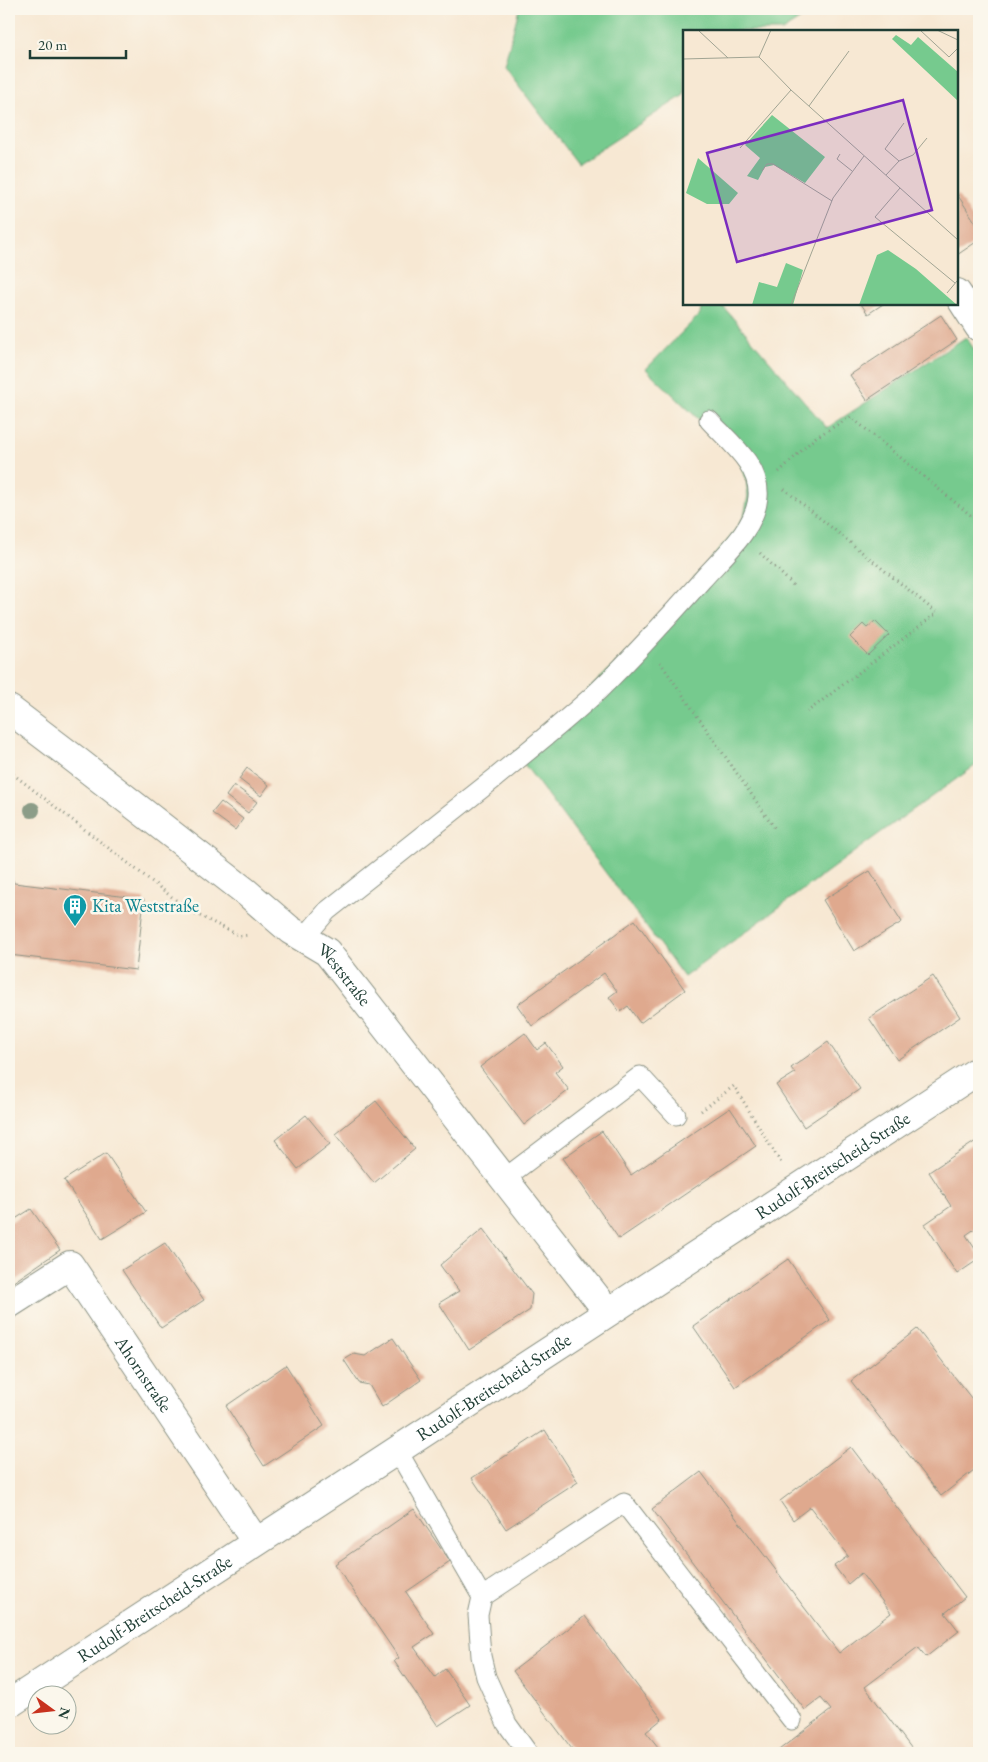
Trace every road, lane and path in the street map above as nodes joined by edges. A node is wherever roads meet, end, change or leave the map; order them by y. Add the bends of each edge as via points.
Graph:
1 (958, 295) edge
2 (979, 327) edge
3 (709, 420) dead end
4 (767, 483) junction
5 (979, 522) edge
6 (742, 535) junction
7 (795, 587) dead end
8 (646, 641) junction
9 (9, 709) edge
10 (807, 712) dead end
11 (9, 771) edge
12 (776, 830) dead end
13 (297, 934) junction
14 (979, 1070) edge
15 (676, 1115) joint
16 (504, 1179) junction
17 (798, 1189) junction
18 (9, 1304) edge
19 (608, 1312) junction
20 (397, 1450) junction
21 (256, 1542) junction
22 (482, 1597) junction
23 (9, 1704) edge
24 (792, 1720) dead end
25 (528, 1753) edge

1 - 2 street
3 - 4 lane
4 - 5 path via 816,437 851,417
4 - 6 lane
4 - 10 path via 937,613
6 - 7 path
6 - 8 lane
8 - 12 path
8 - 13 lane via 591,697 513,764
9 - 13 street, Weststraße
11 - 13 path via 190,911 240,936
13 - 16 street, Weststraße via 327,952
14 - 17 street, Rudolf-Breitscheid-Straße
15 - 16 lane via 640,1076
15 - 17 path via 691,1119 734,1086
16 - 19 street, Weststraße
17 - 19 street, Rudolf-Breitscheid-Straße
18 - 21 street, Ahornstraße via 70,1265
19 - 20 street, Rudolf-Breitscheid-Straße
20 - 21 street, Rudolf-Breitscheid-Straße
20 - 22 lane
21 - 23 street, Rudolf-Breitscheid-Straße
22 - 24 lane via 624,1503
22 - 25 lane via 478,1615 486,1677 507,1724

